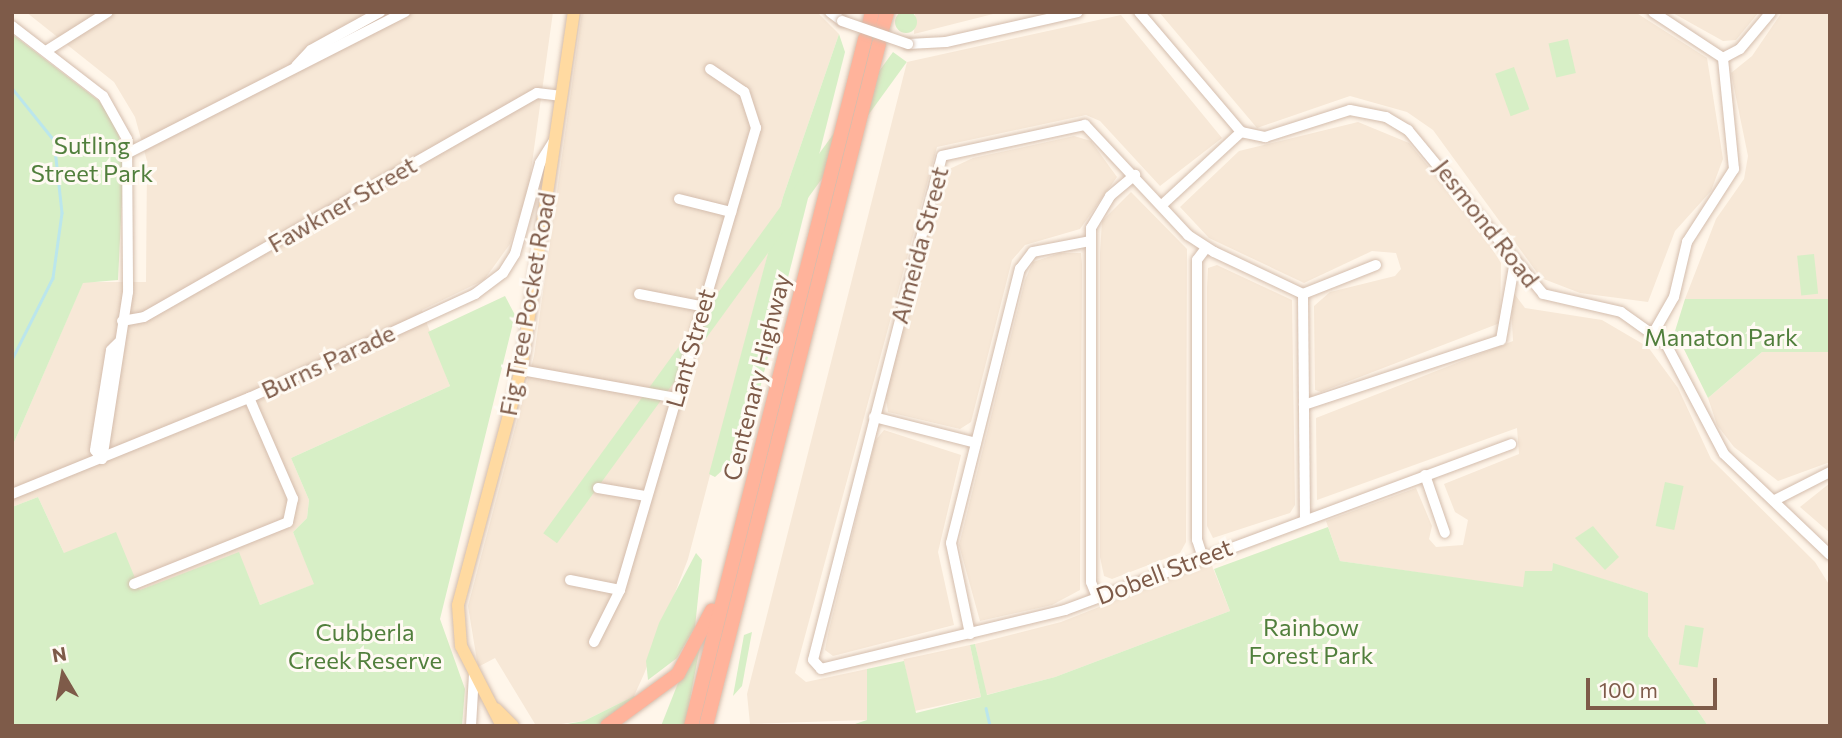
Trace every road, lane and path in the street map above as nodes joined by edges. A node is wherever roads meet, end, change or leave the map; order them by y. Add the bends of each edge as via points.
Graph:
1 (108, 12) edge
2 (380, 12) edge
3 (405, 12) edge
4 (830, 12) edge
5 (887, 12) edge
6 (1078, 12) edge
7 (1139, 12) edge
8 (1653, 12) edge
9 (1771, 12) edge
10 (574, 13) edge
11 (12, 26) edge
12 (873, 30) edge
13 (46, 51) junction
14 (1723, 58) junction
15 (295, 67) junction
16 (710, 69) dead end
17 (562, 96) junction
18 (1241, 132) junction
19 (556, 138) junction
20 (130, 152) junction
21 (1135, 175) junction
22 (679, 199) dead end
23 (1162, 205) junction
24 (732, 212) junction
25 (1090, 241) junction
26 (1206, 247) junction
27 (1515, 261) junction
28 (1376, 265) dead end
29 (1303, 293) junction
30 (639, 294) dead end
31 (700, 306) junction
32 (122, 321) junction
33 (1654, 332) junction
34 (521, 370) junction
35 (249, 398) junction
36 (676, 398) junction
37 (1304, 405) junction
38 (874, 416) junction
39 (976, 443) junction
40 (1511, 444) dead end
41 (102, 458) junction
42 (1830, 472) edge
43 (1425, 475) junction
44 (598, 488) dead end
45 (12, 494) edge
46 (646, 496) junction
47 (1774, 500) junction
48 (1305, 517) junction
49 (740, 533) junction
50 (1444, 533) dead end
51 (1202, 555) junction
52 (1830, 555) edge
53 (570, 580) dead end
54 (134, 584) dead end
55 (620, 590) junction
56 (1097, 597) junction
57 (970, 634) junction
58 (594, 642) dead end
59 (813, 660) joint
60 (474, 673) junction
61 (493, 707) junction
62 (472, 721) edge
63 (502, 726) edge
64 (513, 726) edge
65 (607, 726) edge
66 (691, 726) edge
67 (706, 726) edge

1 - 13 street
2 - 15 street via 311,50
3 - 15 street
4 - 6 street, bridge via 842,21 908,44 946,42
5 - 12 highway, Centenary Highway
7 - 18 street
8 - 14 street
9 - 14 street via 1739,51
10 - 17 main road, Fig Tree Pocket Road
11 - 13 street
12 - 49 highway, Centenary Highway
12 - 67 highway, Centenary Highway
13 - 20 street via 103,96
14 - 33 street via 1734,169 1685,246 1674,297
15 - 20 street
16 - 24 street, Lant Street via 744,92 755,116
17 - 19 main road, Fig Tree Pocket Road
17 - 32 street, Fawkner Street via 537,93 144,317
18 - 23 street
18 - 27 street, Jesmond Road via 1265,137 1350,110 1386,117 1442,164
19 - 34 main road, Fig Tree Pocket Road
19 - 35 street, Burns Parade via 540,163 515,254 503,273 475,294
20 - 32 street
21 - 23 street, Almeida Street
21 - 25 street via 1096,214
21 - 38 street, Almeida Street via 1085,125 942,156
22 - 24 street
23 - 26 street, Almeida Street
24 - 31 street, Lant Street
25 - 39 street via 1033,252 1022,265
25 - 56 street via 1091,582
26 - 29 street, Almeida Street
26 - 51 street via 1197,260 1197,540
27 - 33 street, Jesmond Road via 1543,294 1620,312
27 - 37 street via 1501,340
28 - 29 street
29 - 37 street
30 - 31 street
31 - 36 street, Lant Street
32 - 41 street
33 - 47 street, Jesmond Road via 1685,369 1724,454
34 - 36 street
34 - 60 main road, Fig Tree Pocket Road via 458,605 459,634
35 - 41 street, Burns Parade
35 - 54 street via 293,499 288,522
36 - 46 street, Lant Street
37 - 48 street
38 - 39 street
38 - 59 street, Almeida Street
39 - 57 street via 951,543
40 - 43 street, Dobell Street
41 - 45 street, Burns Parade
42 - 47 street
43 - 48 street, Dobell Street
43 - 50 street
44 - 46 street
46 - 55 street, Lant Street
47 - 52 street, Jesmond Road
48 - 51 street, Dobell Street
49 - 65 highway via 710,617 678,674
49 - 66 highway, Centenary Highway
51 - 56 street, Dobell Street
53 - 55 street
55 - 58 street, Lant Street
56 - 57 street, Dobell Street
57 - 59 street, Dobell Street via 821,669
60 - 61 main road, Fig Tree Pocket Road
60 - 62 street
61 - 62 street
61 - 63 main road, Fig Tree Pocket Road
61 - 64 main road, Fig Tree Pocket Road

